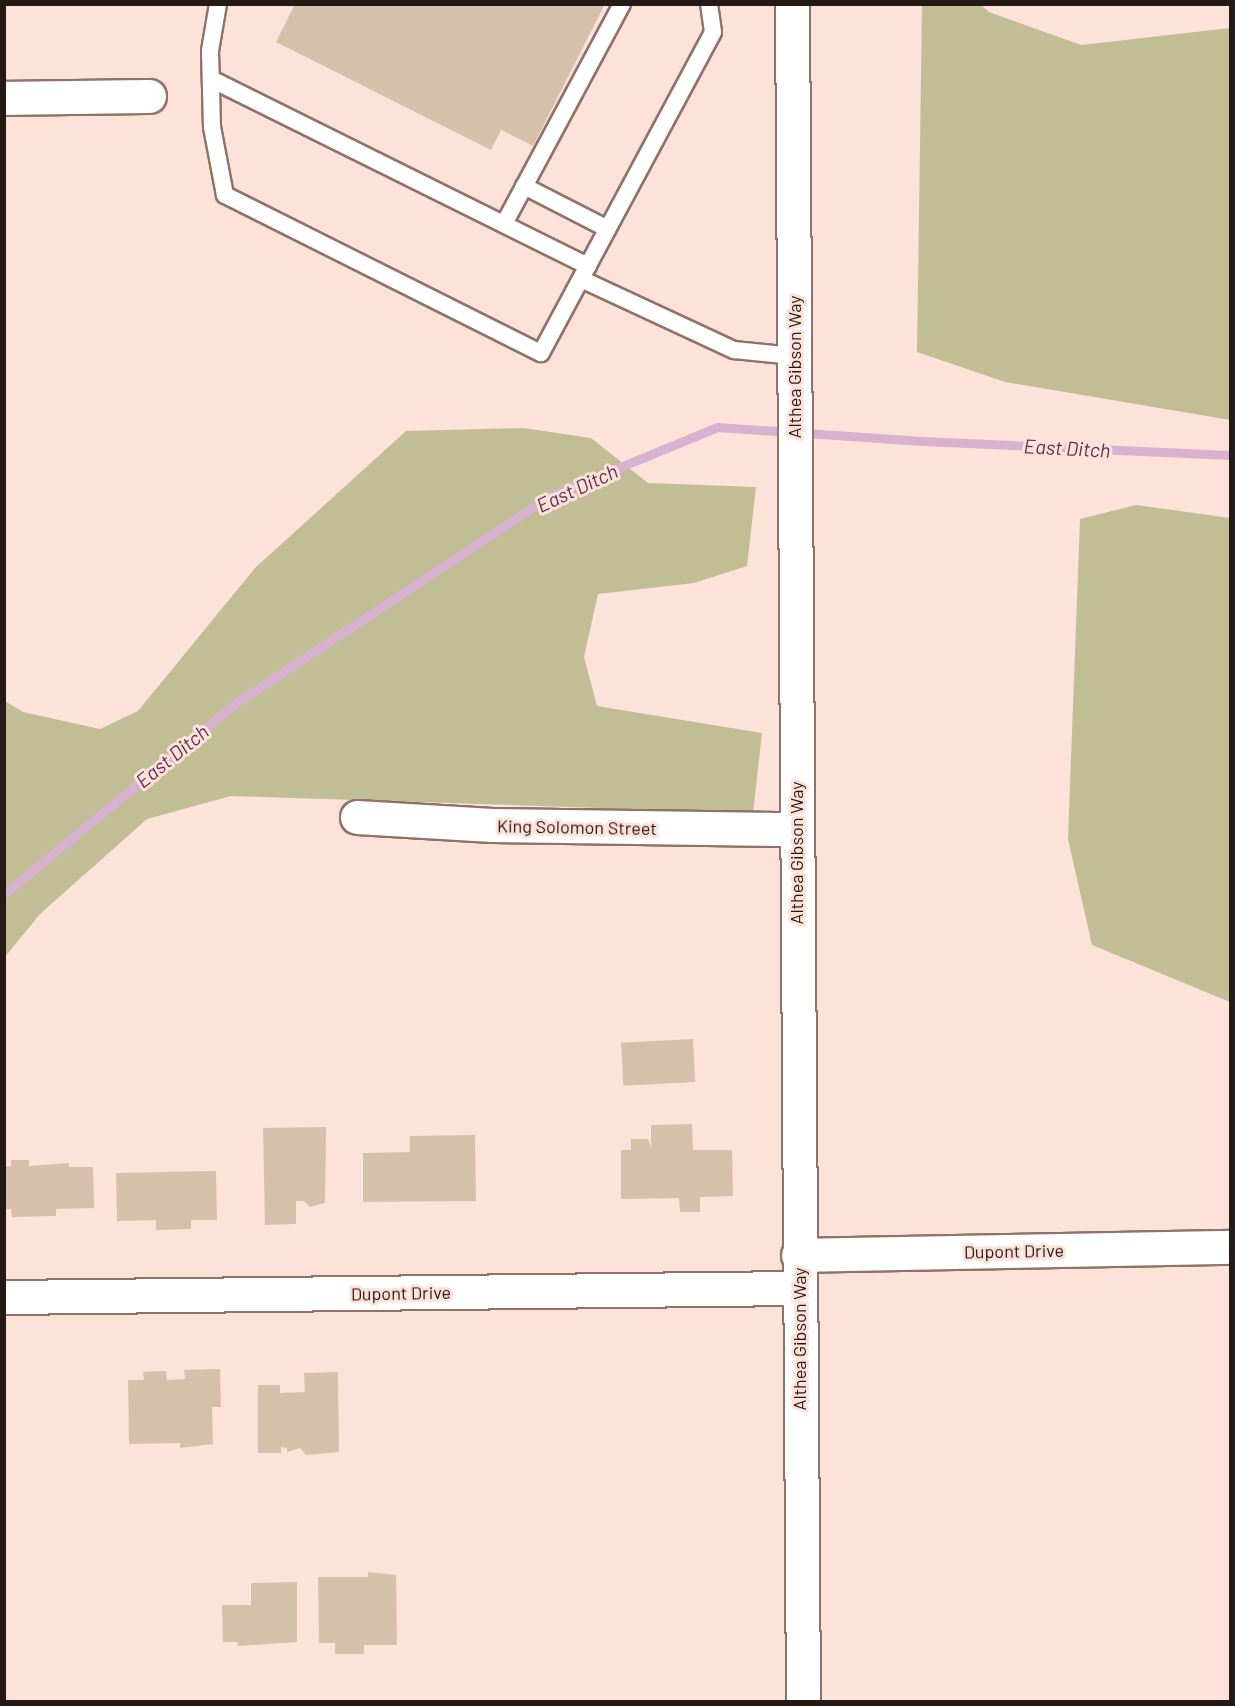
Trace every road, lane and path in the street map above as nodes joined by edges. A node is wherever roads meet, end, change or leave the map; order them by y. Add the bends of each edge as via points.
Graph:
1 (218, 4) edge
2 (622, 4) edge
3 (709, 4) edge
4 (792, 4) edge
5 (211, 80) junction
6 (149, 96) dead end
7 (4, 98) edge
8 (524, 186) junction
9 (504, 224) junction
10 (608, 229) junction
11 (585, 272) junction
12 (794, 357) junction
13 (357, 817) dead end
14 (796, 829) junction
15 (1230, 1247) edge
16 (798, 1255) junction
17 (798, 1288) junction
18 (4, 1297) edge
19 (803, 1701) edge

1 - 5 lane via 210,51
2 - 8 lane
3 - 10 lane via 713,32
4 - 12 street, Althea Gibson Way
5 - 9 lane
5 - 11 lane via 212,127 225,195 541,353
6 - 7 street
8 - 9 lane
8 - 10 lane
9 - 11 lane
10 - 11 lane
11 - 12 lane via 734,350
12 - 14 street, Althea Gibson Way
13 - 14 street, King Solomon Street via 492,825
14 - 16 street, Althea Gibson Way
15 - 16 street, Dupont Drive
16 - 17 street, Althea Gibson Way
17 - 18 street, Dupont Drive
17 - 19 street, Althea Gibson Way

